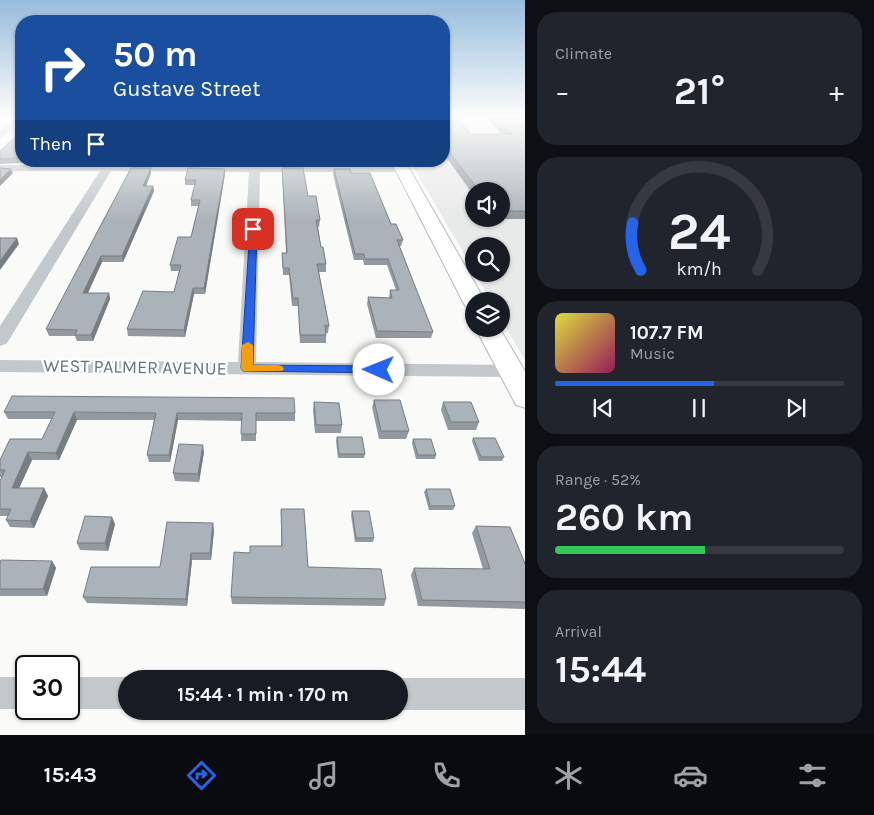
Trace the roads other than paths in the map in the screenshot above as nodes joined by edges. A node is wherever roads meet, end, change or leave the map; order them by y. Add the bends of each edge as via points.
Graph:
1 (37, 167) edge
2 (109, 167) edge
3 (255, 167) edge
4 (402, 167) edge
5 (0, 168) edge
6 (469, 292) edge
7 (492, 337) edge
8 (0, 340) edge
9 (0, 366) edge
10 (247, 368) junction
11 (511, 371) junction
12 (525, 398) edge
13 (0, 693) edge
14 (15, 693) edge
15 (80, 693) edge
16 (118, 693) edge
17 (408, 694) edge
18 (525, 694) edge

1 - 5 street
2 - 8 street
3 - 10 street
4 - 6 main road
7 - 11 main road
9 - 10 street, WEST PALMER AVENUE
10 - 11 street, WEST PALMER AVENUE
11 - 12 main road
13 - 14 street
15 - 16 street
17 - 18 street

